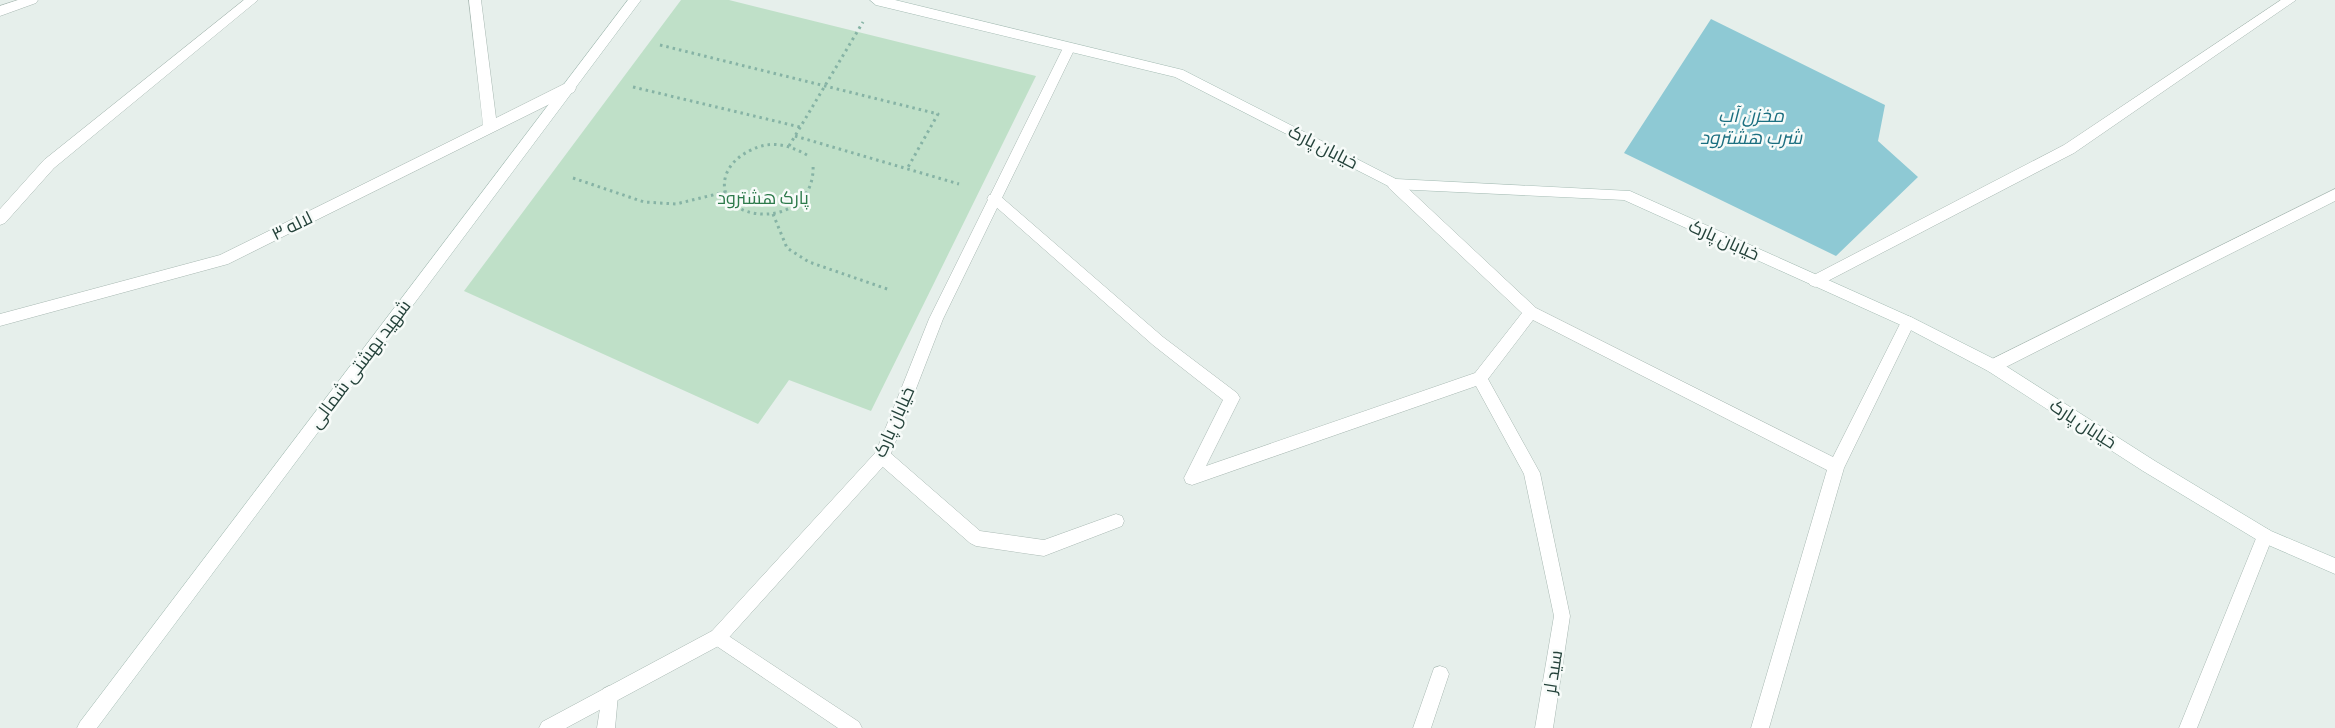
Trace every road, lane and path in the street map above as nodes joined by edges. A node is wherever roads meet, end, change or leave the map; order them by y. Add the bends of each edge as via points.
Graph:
1 (32, 0) edge
2 (252, 0) edge
3 (475, 0) edge
4 (635, 0) edge
5 (876, 0) edge
6 (2290, 0) edge
7 (0, 11) edge
8 (660, 45) dead end
9 (1069, 48) junction
10 (633, 87) dead end
11 (824, 87) junction
12 (569, 88) junction
13 (490, 127) junction
14 (800, 127) junction
15 (795, 136) junction
16 (789, 146) junction
17 (807, 155) dead end
18 (813, 164) dead end
19 (907, 169) junction
20 (573, 178) dead end
21 (959, 184) dead end
22 (1394, 184) junction
23 (725, 192) junction
24 (2335, 196) edge
25 (994, 199) junction
26 (773, 214) junction
27 (0, 219) edge
28 (1815, 281) junction
29 (890, 290) dead end
30 (1531, 312) junction
31 (0, 320) edge
32 (1908, 322) junction
33 (1994, 366) junction
34 (1480, 378) junction
35 (882, 456) junction
36 (1836, 468) junction
37 (1116, 521) dead end
38 (2265, 536) junction
39 (2335, 566) edge
40 (718, 637) junction
41 (1440, 674) dead end
42 (610, 695) junction
43 (86, 728) edge
44 (548, 728) edge
45 (606, 728) edge
46 (853, 728) edge
47 (1422, 728) edge
48 (1544, 728) edge
49 (1760, 728) edge
50 (2188, 728) edge

1 - 7 street
2 - 27 street via 49,164
3 - 13 street
4 - 12 street, شهید بهشتی شمالی
5 - 9 street, خیابان پارک
5 - 11 path
6 - 28 street via 2069,149
8 - 11 path
9 - 22 street, خیابان پارک via 1178,73
9 - 25 street, خیابان پارک
10 - 14 path
11 - 14 path
11 - 19 path via 938,114
12 - 13 street, لاله ۳
12 - 43 street, شهید بهشتی شمالی
13 - 31 street, لاله ۳ via 223,260
14 - 15 path
15 - 16 path
15 - 19 path
16 - 17 path
16 - 23 path via 761,146 744,154 732,165 725,178
18 - 26 path via 815,178 809,192 798,204
19 - 21 path
20 - 23 path via 644,202 676,204
22 - 28 street, خیابان پارک via 1624,195
22 - 30 street
23 - 26 path via 732,204 745,212
24 - 33 street
25 - 34 street via 1158,341 1232,398 1192,478
25 - 35 street, خیابان پارک via 936,319
26 - 29 path via 787,248 809,262
28 - 32 street, خیابان پارک
30 - 34 street
30 - 36 street
32 - 33 street, خیابان پارک
32 - 36 street
33 - 38 street, خیابان پارک
34 - 48 street, سید لر via 1532,473 1562,616
35 - 37 street via 976,538 1044,548
35 - 40 street, خیابان پارک
36 - 49 street
38 - 39 street, خیابان پارک
38 - 50 street
40 - 42 street, خیابان پارک
40 - 46 street
41 - 47 street
42 - 44 street, خیابان پارک
42 - 45 street

